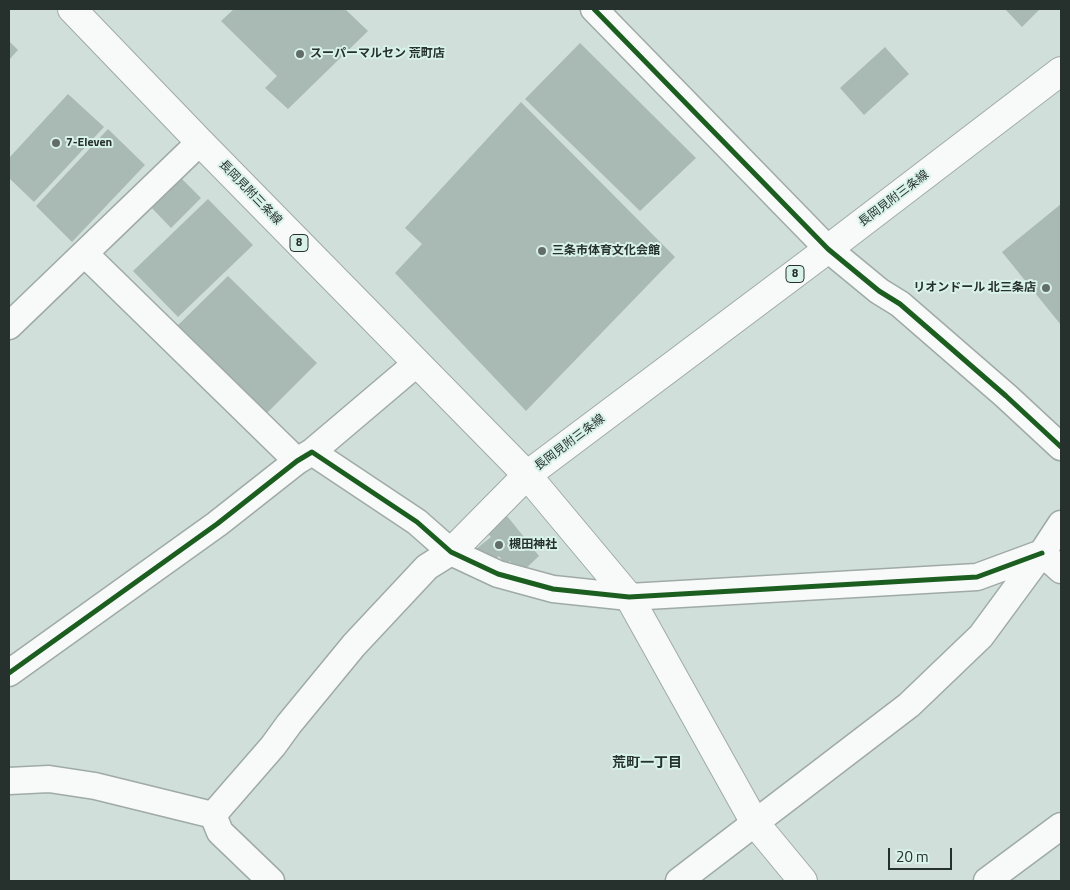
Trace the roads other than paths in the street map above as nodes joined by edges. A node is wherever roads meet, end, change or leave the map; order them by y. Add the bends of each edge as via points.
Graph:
1 (72, 9) edge
2 (594, 9) edge
3 (1061, 71) edge
4 (200, 142) junction
5 (828, 249) junction
6 (85, 254) junction
7 (9, 326) edge
8 (416, 362) junction
9 (1061, 447) edge
10 (305, 457) junction
11 (527, 475) junction
12 (1061, 524) edge
13 (451, 552) junction
14 (1042, 554) junction
15 (1061, 570) edge
16 (629, 597) junction
17 (9, 672) edge
18 (9, 781) edge
19 (213, 815) junction
20 (755, 823) junction
21 (1061, 826) edge
22 (254, 876) edge
23 (679, 881) edge
24 (803, 881) edge
25 (987, 881) edge

1 - 4 main road, 長岡見附三条線 / 8
2 - 5 street
3 - 5 main road, 長岡見附三条線 / 8
4 - 6 street
4 - 8 main road, 長岡見附三条線 / 8
5 - 9 street via 900,304
5 - 11 main road, 長岡見附三条線 / 8
6 - 7 street
6 - 10 street
8 - 10 street
8 - 11 main road, 長岡見附三条線 / 8
10 - 13 street via 416,522
10 - 17 street
11 - 13 main road
11 - 16 main road
12 - 14 street
13 - 16 street via 498,574 553,589
13 - 19 street via 427,568 354,645
14 - 15 street
14 - 16 street via 977,577
14 - 20 street via 981,636 909,705
16 - 20 main road
18 - 19 street via 49,779 96,786
19 - 22 street via 220,832
20 - 23 street
20 - 24 main road
21 - 25 street

